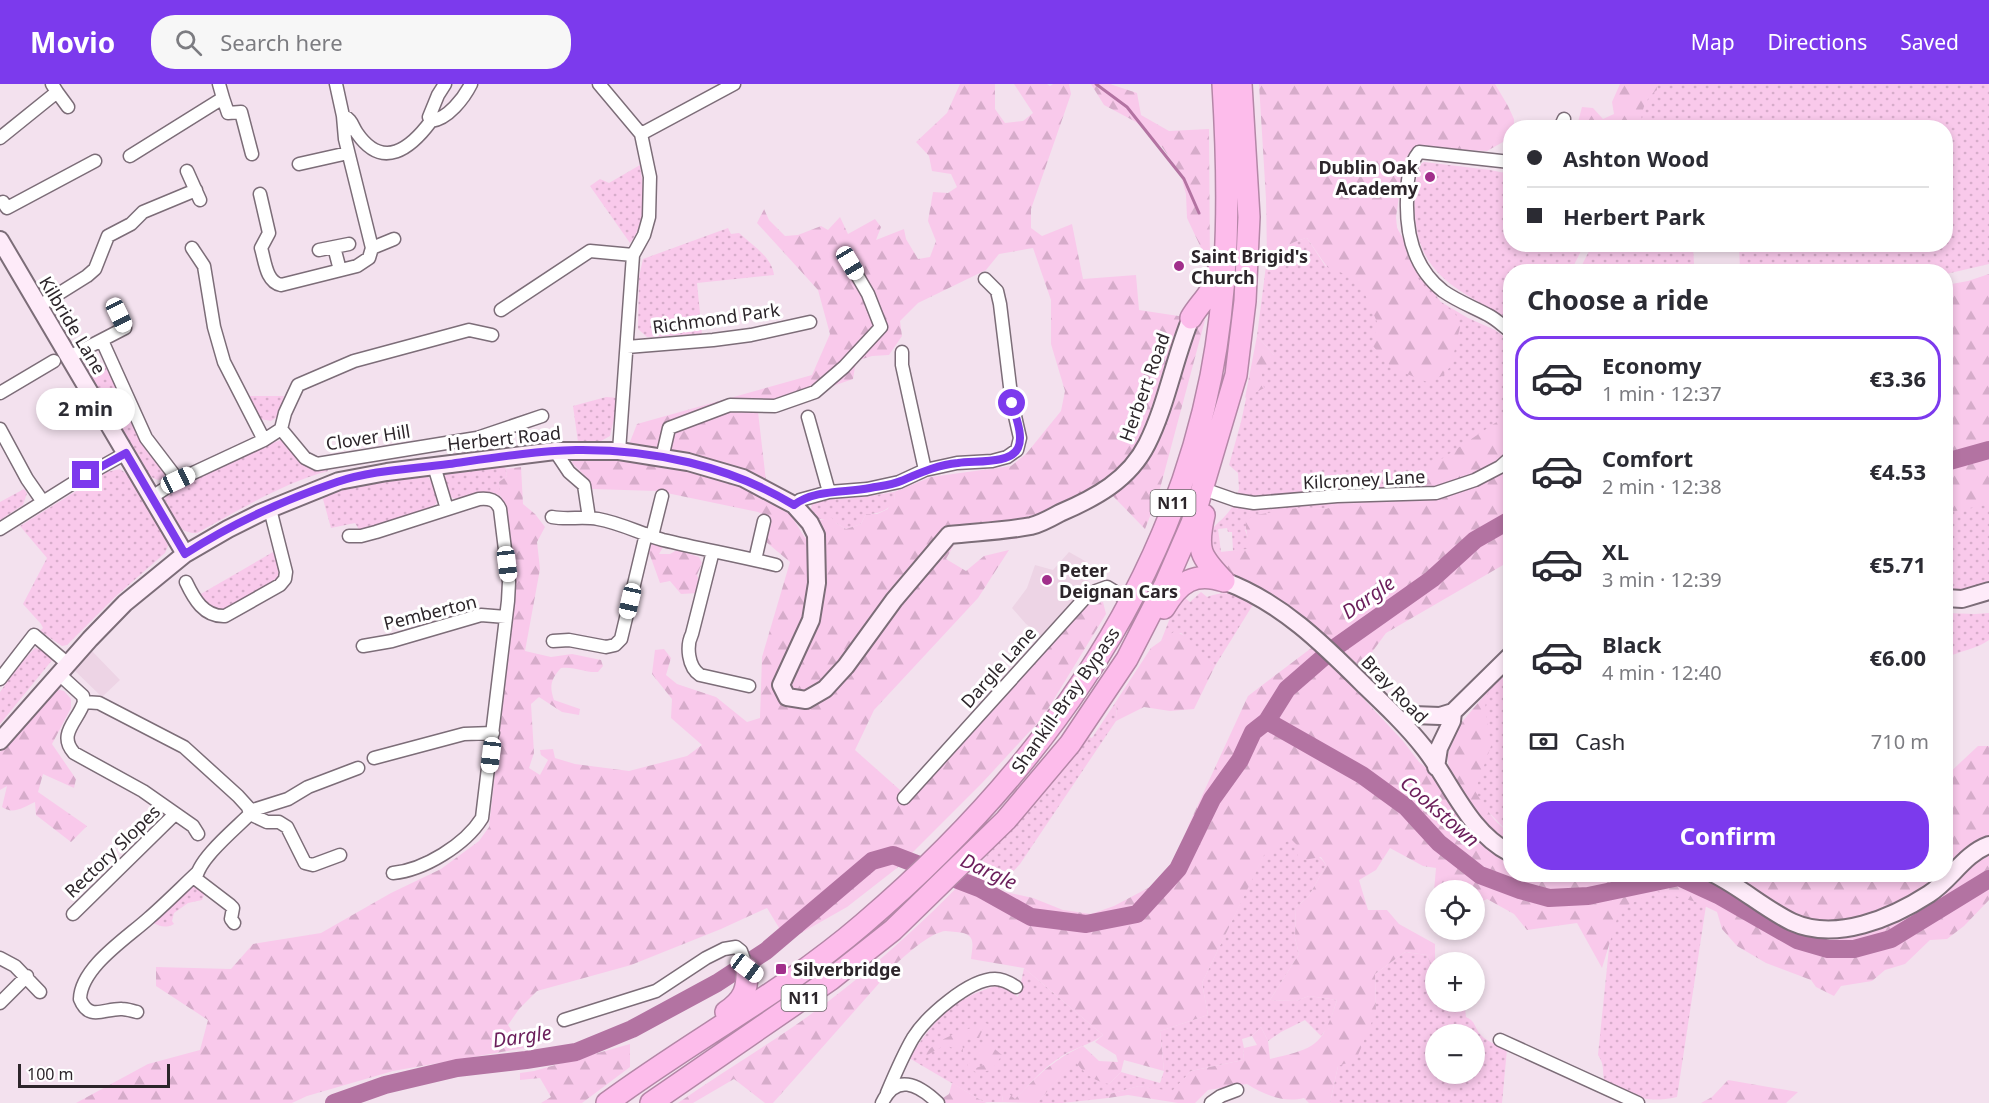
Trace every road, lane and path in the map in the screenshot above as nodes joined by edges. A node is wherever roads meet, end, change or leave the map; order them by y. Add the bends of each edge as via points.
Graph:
1 (219, 84) edge
2 (336, 84) edge
3 (445, 84) edge
4 (471, 84) edge
5 (599, 84) edge
6 (734, 84) edge
7 (1215, 84) edge
8 (1223, 84) edge
9 (1241, 84) edge
10 (1251, 84) edge
11 (54, 88) edge
12 (223, 98) junction
13 (68, 107) dead end
14 (343, 116) junction
15 (431, 121) junction
16 (641, 134) junction
17 (0, 138) edge
18 (348, 153) junction
19 (252, 154) dead end
20 (130, 156) dead end
21 (95, 161) dead end
22 (1503, 161) edge
23 (299, 164) dead end
24 (187, 171) dead end
25 (261, 194) dead end
26 (1, 200) edge
27 (1249, 217) junction
28 (394, 239) dead end
29 (0, 240) edge
30 (350, 244) dead end
31 (334, 247) junction
32 (192, 248) dead end
33 (372, 248) junction
34 (320, 250) dead end
35 (633, 255) junction
36 (6, 263) edge
37 (850, 263) dead end
38 (340, 270) junction
39 (985, 279) dead end
40 (39, 306) junction
41 (501, 310) dead end
42 (119, 315) dead end
43 (1191, 318) junction
44 (810, 322) dead end
45 (1503, 326) edge
46 (492, 335) dead end
47 (104, 345) dead end
48 (627, 347) junction
49 (902, 352) dead end
50 (61, 359) junction
51 (1236, 375) junction
52 (0, 393) edge
53 (542, 416) dead end
54 (808, 417) dead end
55 (0, 429) edge
56 (281, 429) junction
57 (264, 440) junction
58 (555, 451) junction
59 (619, 451) junction
60 (126, 453) junction
61 (662, 458) junction
62 (1503, 464) edge
63 (434, 466) junction
64 (925, 470) junction
65 (178, 480) junction
66 (829, 492) junction
67 (1212, 492) junction
68 (662, 496) dead end
69 (152, 497) junction
70 (43, 502) junction
71 (794, 505) junction
72 (270, 509) junction
73 (447, 509) junction
74 (552, 517) dead end
75 (589, 518) junction
76 (765, 521) dead end
77 (1166, 522) junction
78 (0, 529) edge
79 (649, 535) junction
80 (349, 536) dead end
81 (713, 551) junction
82 (185, 554) junction
83 (755, 560) junction
84 (776, 565) dead end
85 (1224, 580) junction
86 (186, 582) dead end
87 (1989, 591) edge
88 (1953, 598) edge
89 (1131, 601) junction
90 (506, 617) junction
91 (553, 641) dead end
92 (363, 646) dead end
93 (1127, 659) junction
94 (1503, 663) edge
95 (64, 669) junction
96 (0, 679) edge
97 (749, 686) dead end
98 (84, 702) junction
99 (1453, 712) junction
100 (1403, 723) junction
101 (493, 733) junction
102 (0, 741) edge
103 (374, 758) dead end
104 (1436, 766) junction
105 (358, 768) dead end
106 (904, 798) dead end
107 (250, 812) junction
108 (175, 814) junction
109 (198, 834) dead end
110 (1989, 845) edge
111 (1503, 849) edge
112 (340, 855) dead end
113 (1953, 872) edge
114 (197, 873) junction
115 (393, 873) dead end
116 (1731, 882) edge
117 (1942, 882) edge
118 (893, 897) junction
119 (73, 914) dead end
120 (234, 922) dead end
121 (0, 958) edge
122 (745, 962) junction
123 (27, 976) junction
124 (1016, 987) dead end
125 (40, 992) dead end
126 (0, 1003) edge
127 (137, 1012) dead end
128 (564, 1020) dead end
129 (1500, 1040) dead end
130 (1237, 1090) dead end
131 (884, 1098) edge
132 (657, 1099) edge
133 (595, 1103) edge
134 (607, 1103) edge
135 (938, 1103) edge
136 (1211, 1103) edge
137 (1638, 1103) edge

1 - 12 street
2 - 14 street
3 - 15 street via 430,111
4 - 15 street via 459,102
5 - 16 street, Richmond Park
6 - 16 street
7 - 43 highway via 1221,191 1217,275 1209,296
8 - 77 highway, Shankill-Bray Bypass / N11 via 1228,222 1217,338 1191,455
9 - 27 highway, Shankill-Bray Bypass / N11
10 - 27 highway, N11
11 - 13 street
11 - 17 street
12 - 19 street via 228,113 241,112
12 - 20 street
14 - 15 street via 367,145 394,153 418,139
14 - 18 street
16 - 35 street, Richmond Park via 650,177 649,217
18 - 23 street
18 - 33 street
21 - 26 street via 7,208
22 - 45 street via 1419,152 1407,179 1407,224 1424,271 1443,290
24 - 40 street via 198,195 142,212 108,236 95,269
25 - 38 street via 269,233 261,248 274,284
27 - 51 highway, Shankill-Bray Bypass / N11
28 - 33 street
29 - 36 street, Kilbride Lane
30 - 31 street
31 - 34 street
31 - 38 street
32 - 57 street via 204,266 224,362
33 - 38 street via 369,258
35 - 41 street via 590,251
35 - 48 street, Richmond Park
36 - 40 street, Kilbride Lane
37 - 61 street via 881,327 844,367 815,392 775,406 730,405 669,428
39 - 64 street via 996,290 999,301 1019,445 1006,457 992,461
40 - 50 street, Kilbride Lane
42 - 50 street via 125,328
43 - 71 street, Herbert Road via 1147,444 1124,475 1096,497 1033,525 949,535 894,600 846,666 825,689 806,700 787,697 781,685 811,620 817,583 816,536
43 - 77 highway, N11 via 1197,314 1206,317 1211,332 1190,434
44 - 48 street, Richmond Park via 751,335
46 - 56 street via 459,332 354,361 298,385
47 - 65 street via 146,438
48 - 59 street, Richmond Park
49 - 64 street
50 - 52 street
50 - 60 street, Kilbride Lane
51 - 67 highway, N11 via 1235,401
51 - 93 highway, Shankill-Bray Bypass / N11 via 1191,523
53 - 56 street, Clover Hill via 477,438 317,464 305,458
54 - 66 street
55 - 70 street
56 - 57 street
57 - 65 street
58 - 59 street, Herbert Road
58 - 63 street, Herbert Road
58 - 75 street via 584,485
59 - 61 street, Herbert Road
60 - 69 street, Kilbride Lane
60 - 70 street
61 - 71 street, Herbert Road via 743,478
62 - 67 street, Kilcroney Lane via 1475,480 1436,493 1254,503
63 - 72 street, Herbert Road via 339,481
63 - 73 street
64 - 66 street via 899,482
65 - 69 street
66 - 71 street
67 - 85 highway, N11 via 1201,530 1201,552
68 - 79 street
69 - 82 street, Kilbride Lane
70 - 78 street
72 - 82 street, Herbert Road
72 - 86 street via 286,572 280,585 225,616 217,616 193,598
73 - 80 street via 368,534
73 - 90 street via 479,499 497,503 509,582
74 - 75 street
75 - 79 street
76 - 83 street
77 - 89 highway, Shankill-Bray Bypass / N11
79 - 81 street
79 - 91 street via 621,639 606,647
81 - 83 street
81 - 97 street via 688,652 695,672 700,675
82 - 95 street, Herbert Road via 125,603
83 - 84 street
85 - 93 highway, N11 via 1203,577 1178,588
85 - 100 street, Bray Road via 1255,594 1300,625
87 - 88 street
89 - 106 street, Dargle Lane via 1107,587 1084,599
89 - 118 highway, Shankill-Bray Bypass / N11 via 1057,719 1010,779
90 - 92 street, Pemberton via 481,615
90 - 101 street
93 - 132 highway, Shankill-Bray Bypass / N11 via 1070,744 1006,820 892,930 831,979
94 - 99 street
95 - 96 street via 34,635
95 - 98 street
95 - 102 street, Herbert Road
98 - 107 street via 99,703 184,747 218,776
98 - 108 street, Rectory Slopes via 67,736 67,745
99 - 100 street via 1440,716 1413,715
99 - 104 street
100 - 104 street, Bray Road
101 - 103 street via 464,734
101 - 115 street via 482,818 477,826 444,855 410,872
104 - 111 street, Bray Road via 1469,818
105 - 107 street
107 - 112 street via 287,827 305,862 313,865
107 - 114 street
108 - 109 street, Rectory Slopes via 194,826
108 - 119 street, Rectory Slopes
110 - 113 street
114 - 120 street via 196,879 231,906
114 - 127 street via 126,935 83,985 80,999 93,1013 121,1008
116 - 117 street via 1790,921 1806,928 1830,930 1862,924 1910,905
118 - 122 highway, N11 via 875,902 775,978 761,978
118 - 134 highway, Shankill-Bray Bypass / N11 via 784,984
121 - 123 street
122 - 128 street via 736,946 724,949 656,991
122 - 133 highway via 744,996 735,1006
123 - 125 street
123 - 126 street
124 - 131 street via 993,979 948,1001 914,1036
129 - 137 street
130 - 136 street
131 - 135 street via 897,1084 904,1084

